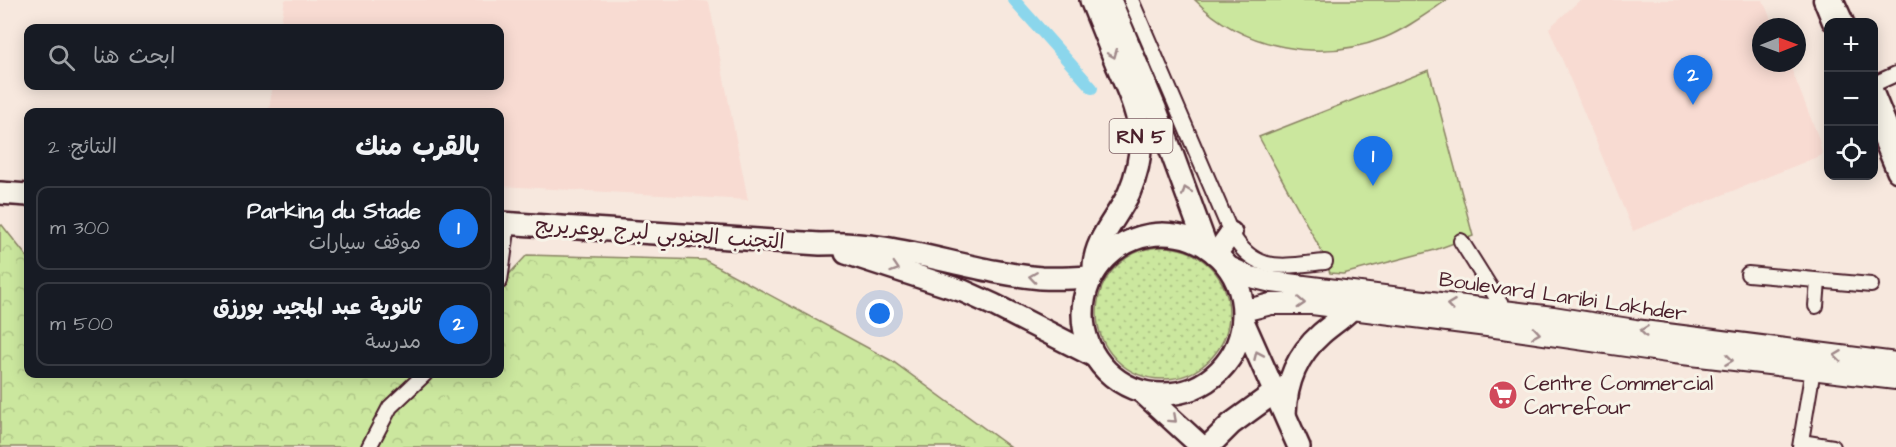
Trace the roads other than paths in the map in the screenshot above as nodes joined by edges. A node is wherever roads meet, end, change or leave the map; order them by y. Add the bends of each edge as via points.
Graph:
1 (1091, 0) edge
2 (1110, 0) edge
3 (1131, 0) edge
4 (1822, 0) edge
5 (1835, 0) edge
6 (1829, 18) edge
7 (1843, 18) edge
8 (1896, 74) edge
9 (1878, 82) edge
10 (1878, 100) edge
11 (1876, 126) edge
12 (1896, 144) edge
13 (1896, 173) edge
14 (0, 193) edge
15 (24, 195) edge
16 (504, 224) edge
17 (1231, 233) junction
18 (1461, 241) dead end
19 (820, 244) junction
20 (1217, 255) junction
21 (1325, 262) dead end
22 (1093, 274) junction
23 (1748, 274) dead end
24 (1818, 281) junction
25 (1871, 285) dead end
26 (1816, 306) dead end
27 (1350, 310) junction
28 (1243, 316) junction
29 (1504, 319) junction
30 (1094, 356) junction
31 (1896, 363) edge
32 (1813, 369) junction
33 (421, 378) edge
34 (1896, 379) edge
35 (1142, 392) junction
36 (1275, 392) junction
37 (1285, 415) junction
38 (1801, 445) edge
39 (369, 447) edge
40 (1202, 447) edge
41 (1208, 447) edge
42 (1299, 447) edge
43 (1833, 447) edge

1 -> 22 highway, RN 5 via 1137,113 1141,137 1132,184 1097,249
20 -> 2 highway, RN 5
3 - 17 street
4 - 6 street
5 - 7 street
8 - 9 street
10 - 12 street
11 - 13 street
14 - 15 highway
16 - 19 highway, التجنب الجنوبي لبرج بوعريريج
17 - 20 highway
17 - 21 street via 1244,252 1263,263 1288,266
18 - 29 street
22 -> 19 highway, التجنب الجنوبي لبرج بوعريريج via 1042,278 861,244
19 -> 30 highway, التجنب الجنوبي لبرج بوعريريج via 963,291
20 - 22 highway via 1179,235 1140,236 1114,250
20 - 28 highway via 1239,287
29 -> 20 main road, Boulevard Laribi Lakhder via 1266,281 1241,273
22 - 30 highway via 1082,311 1085,334
23 - 24 street
24 - 25 street
24 - 26 street
28 -> 27 main road, Boulevard Laribi Lakhder via 1271,304
27 - 29 main road, Boulevard Laribi Lakhder
27 - 37 highway via 1311,344 1298,362 1285,394
28 - 35 highway via 1231,356 1213,377 1179,393
36 -> 28 highway
31 -> 29 main road, Boulevard Laribi Lakhder via 1635,330
29 -> 32 main road, Boulevard Laribi Lakhder via 1674,354
30 - 35 highway via 1114,378
32 - 34 main road, Boulevard Laribi Lakhder
32 - 38 street
33 - 39 street via 390,406
35 -> 40 highway
36 - 37 highway
36 - 41 highway
37 - 42 highway
38 - 43 street

